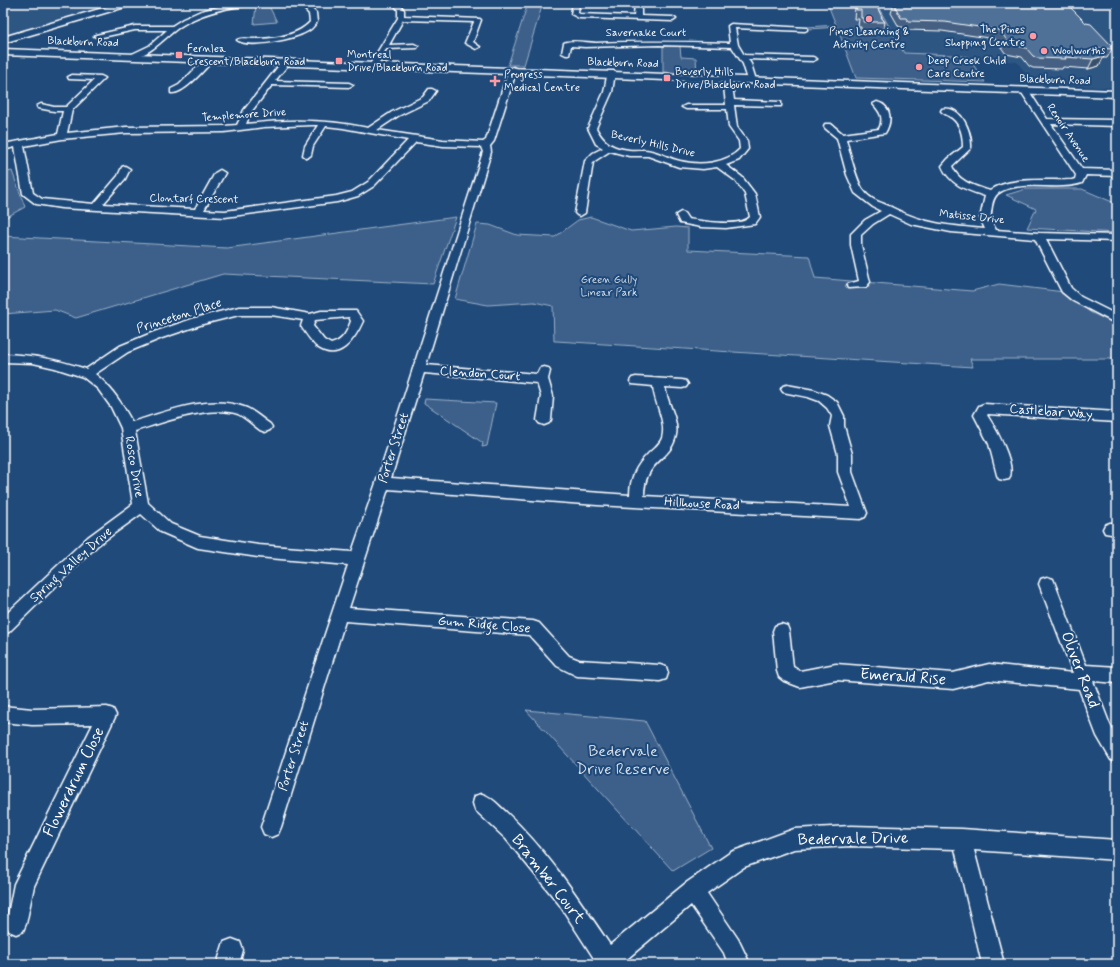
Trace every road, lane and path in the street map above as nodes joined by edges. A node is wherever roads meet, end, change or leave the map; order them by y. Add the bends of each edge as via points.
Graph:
1 (129, 3) edge
2 (249, 3) edge
3 (302, 3) edge
4 (396, 3) edge
5 (576, 3) edge
6 (638, 3) edge
7 (401, 18) junction
8 (637, 18) junction
9 (673, 19) dead end
10 (172, 28) junction
11 (805, 28) dead end
12 (98, 36) dead end
13 (5, 40) edge
14 (241, 40) dead end
15 (734, 45) junction
16 (414, 46) dead end
17 (476, 46) dead end
18 (385, 47) junction
19 (3, 51) edge
20 (151, 53) junction
21 (566, 53) dead end
22 (742, 57) junction
23 (813, 59) dead end
24 (208, 60) junction
25 (286, 62) junction
26 (374, 65) junction
27 (513, 70) junction
28 (611, 74) junction
29 (72, 76) dead end
30 (728, 78) junction
31 (751, 79) junction
32 (270, 83) junction
33 (349, 85) dead end
34 (1024, 90) junction
35 (174, 91) dead end
36 (432, 91) dead end
37 (1117, 91) edge
38 (1117, 94) edge
39 (731, 104) junction
40 (778, 104) dead end
41 (877, 104) dead end
42 (41, 106) dead end
43 (686, 107) dead end
44 (68, 109) junction
45 (945, 111) dead end
46 (1045, 121) junction
47 (324, 123) junction
48 (1117, 123) edge
49 (828, 126) dead end
50 (240, 127) junction
51 (369, 131) junction
52 (62, 136) junction
53 (841, 137) junction
54 (414, 139) junction
55 (19, 144) junction
56 (485, 145) junction
57 (3, 147) edge
58 (609, 148) junction
59 (307, 155) dead end
60 (719, 164) junction
61 (125, 169) dead end
62 (1080, 172) junction
63 (1117, 172) edge
64 (220, 173) dead end
65 (991, 195) junction
66 (96, 207) junction
67 (890, 210) junction
68 (198, 212) junction
69 (580, 214) dead end
70 (681, 215) dead end
71 (992, 232) junction
72 (1039, 236) junction
73 (1117, 238) edge
74 (852, 286) dead end
75 (310, 318) dead end
76 (1117, 320) edge
77 (3, 358) edge
78 (419, 369) junction
79 (87, 374) junction
80 (636, 381) dead end
81 (659, 383) junction
82 (682, 384) dead end
83 (787, 389) dead end
84 (1117, 417) edge
85 (544, 420) dead end
86 (266, 427) dead end
87 (128, 428) junction
88 (1004, 475) dead end
89 (383, 483) junction
90 (637, 501) junction
91 (141, 506) junction
92 (357, 559) junction
93 (1046, 584) dead end
94 (339, 614) junction
95 (3, 627) edge
96 (781, 631) dead end
97 (660, 673) dead end
98 (1117, 675) edge
99 (1084, 677) junction
100 (3, 714) edge
101 (1117, 754) edge
102 (482, 803) dead end
103 (271, 827) dead end
104 (962, 839) junction
105 (1117, 850) edge
106 (693, 890) junction
107 (16, 924) dead end
108 (606, 962) edge
109 (739, 964) edge
110 (993, 964) edge

1 - 13 main road
2 - 10 street via 206,12
3 - 14 street via 312,10 314,20 293,39 261,42
4 - 7 street via 401,10
5 - 8 street via 574,14 580,16
6 - 8 street
7 - 17 street via 478,20 469,43
7 - 18 street
8 - 9 street
10 - 12 street via 135,28
10 - 20 street
11 - 15 street via 731,26
15 - 21 street, Savernake Court via 659,43 629,47 568,44
15 - 22 street
16 - 18 street
18 - 26 street
19 - 20 main road, Blackburn Road via 132,56
20 - 24 main road, Blackburn Road
20 - 25 main road, Blackburn Road
22 - 23 street
22 - 31 street
24 - 25 main road, Blackburn Road
24 - 35 street via 182,87
25 - 26 main road, Blackburn Road
25 - 32 street
26 - 27 main road, Blackburn Road
27 - 28 main road, Blackburn Road
27 - 56 street, Porter Street via 490,141
28 - 30 main road, Blackburn Road
28 - 58 street, Beverly Hills Drive via 608,92 592,128 599,142
29 - 44 street via 101,78
30 - 31 main road, Blackburn Road
30 - 39 street, Beverly Hills Drive
31 - 34 main road, Blackburn Road
31 - 37 main road, Blackburn Road
32 - 33 street
32 - 50 street via 247,112
34 - 38 main road, Blackburn Road
34 - 46 street, Renoir Avenue
36 - 51 street via 426,98
39 - 40 street
39 - 43 street
39 - 60 street, Beverly Hills Drive via 733,127 743,141 744,149 736,158
41 - 53 street via 884,109 887,120 882,131
42 - 44 street
44 - 52 street
45 - 65 street via 954,114 968,136 967,148 947,166 948,172 966,186
46 - 48 street
46 - 62 street, Renoir Avenue
47 - 50 street, Templemore Drive
47 - 51 street, Templemore Drive
47 - 59 street via 309,146
49 - 53 street
50 - 52 street, Templemore Drive via 126,130
51 - 54 street, Templemore Drive
52 - 55 street, Templemore Drive
53 - 67 street, Matisse Drive via 860,193 876,205
54 - 56 street, Templemore Drive
54 - 68 street, Clontarf Crescent via 371,184 356,194 262,210 225,214
55 - 57 street, Templemore Drive
55 - 66 street, Clontarf Crescent via 28,194 32,198 49,204
56 - 78 street, Porter Street via 488,152
58 - 60 street, Beverly Hills Drive via 629,153 649,153 679,164
58 - 69 street via 589,161
60 - 70 street via 738,179 750,194 755,217 751,222 737,226 695,223 684,220
61 - 66 street via 122,177
62 - 63 street
62 - 65 street, Renoir Avenue via 1082,175 1079,181 1073,183 1020,184 998,189
64 - 68 street
65 - 71 street via 985,218
66 - 68 street, Clontarf Crescent
67 - 71 street, Matisse Drive via 915,222 951,229
67 - 74 street via 869,222 856,234 856,245 865,282
71 - 72 street, Matisse Drive
72 - 73 street, Matisse Drive
72 - 76 street via 1066,290
75 - 79 street, Princeton Place via 271,311 239,311 226,314 199,321 124,349
77 - 79 street, Rosco Drive via 33,359
78 - 85 street, Clendon Court via 543,374 547,396
78 - 89 street, Porter Street
79 - 87 street, Rosco Drive via 102,386
80 - 81 street
81 - 82 street
81 - 90 street via 659,394 670,426 669,438 640,473
83 - 90 street, Hillhouse Road via 810,393 832,405 838,416 837,426 846,454 845,472 860,512
84 - 88 street, Castlebar Way via 1069,415 981,405 980,416 991,429 1002,459
86 - 87 street via 239,410 216,407
87 - 91 street, Rosco Drive
89 - 90 street, Hillhouse Road
89 - 92 street, Porter Street
91 - 92 street, Rosco Drive via 166,528 198,542 258,551
91 - 95 street, Spring Valley Drive via 93,541
92 - 94 street, Porter Street
93 - 99 street, Oliver Road
94 - 97 street, Gum Ridge Close via 533,628 563,661 577,668
94 - 103 street, Porter Street
96 - 99 street, Emerald Rise via 785,671 800,679 836,672 953,682 989,672
98 - 99 street
99 - 101 street, Oliver Road via 1103,730
100 - 107 street, Flowerdrum Close via 32,717 107,715 24,884
102 - 108 street, Bramber Court via 513,832 566,897
104 - 105 street, Bedervale Drive
104 - 106 street, Bedervale Drive via 851,836 794,839 738,859
104 - 110 street
106 - 108 street, Bedervale Drive
106 - 109 street via 731,946

